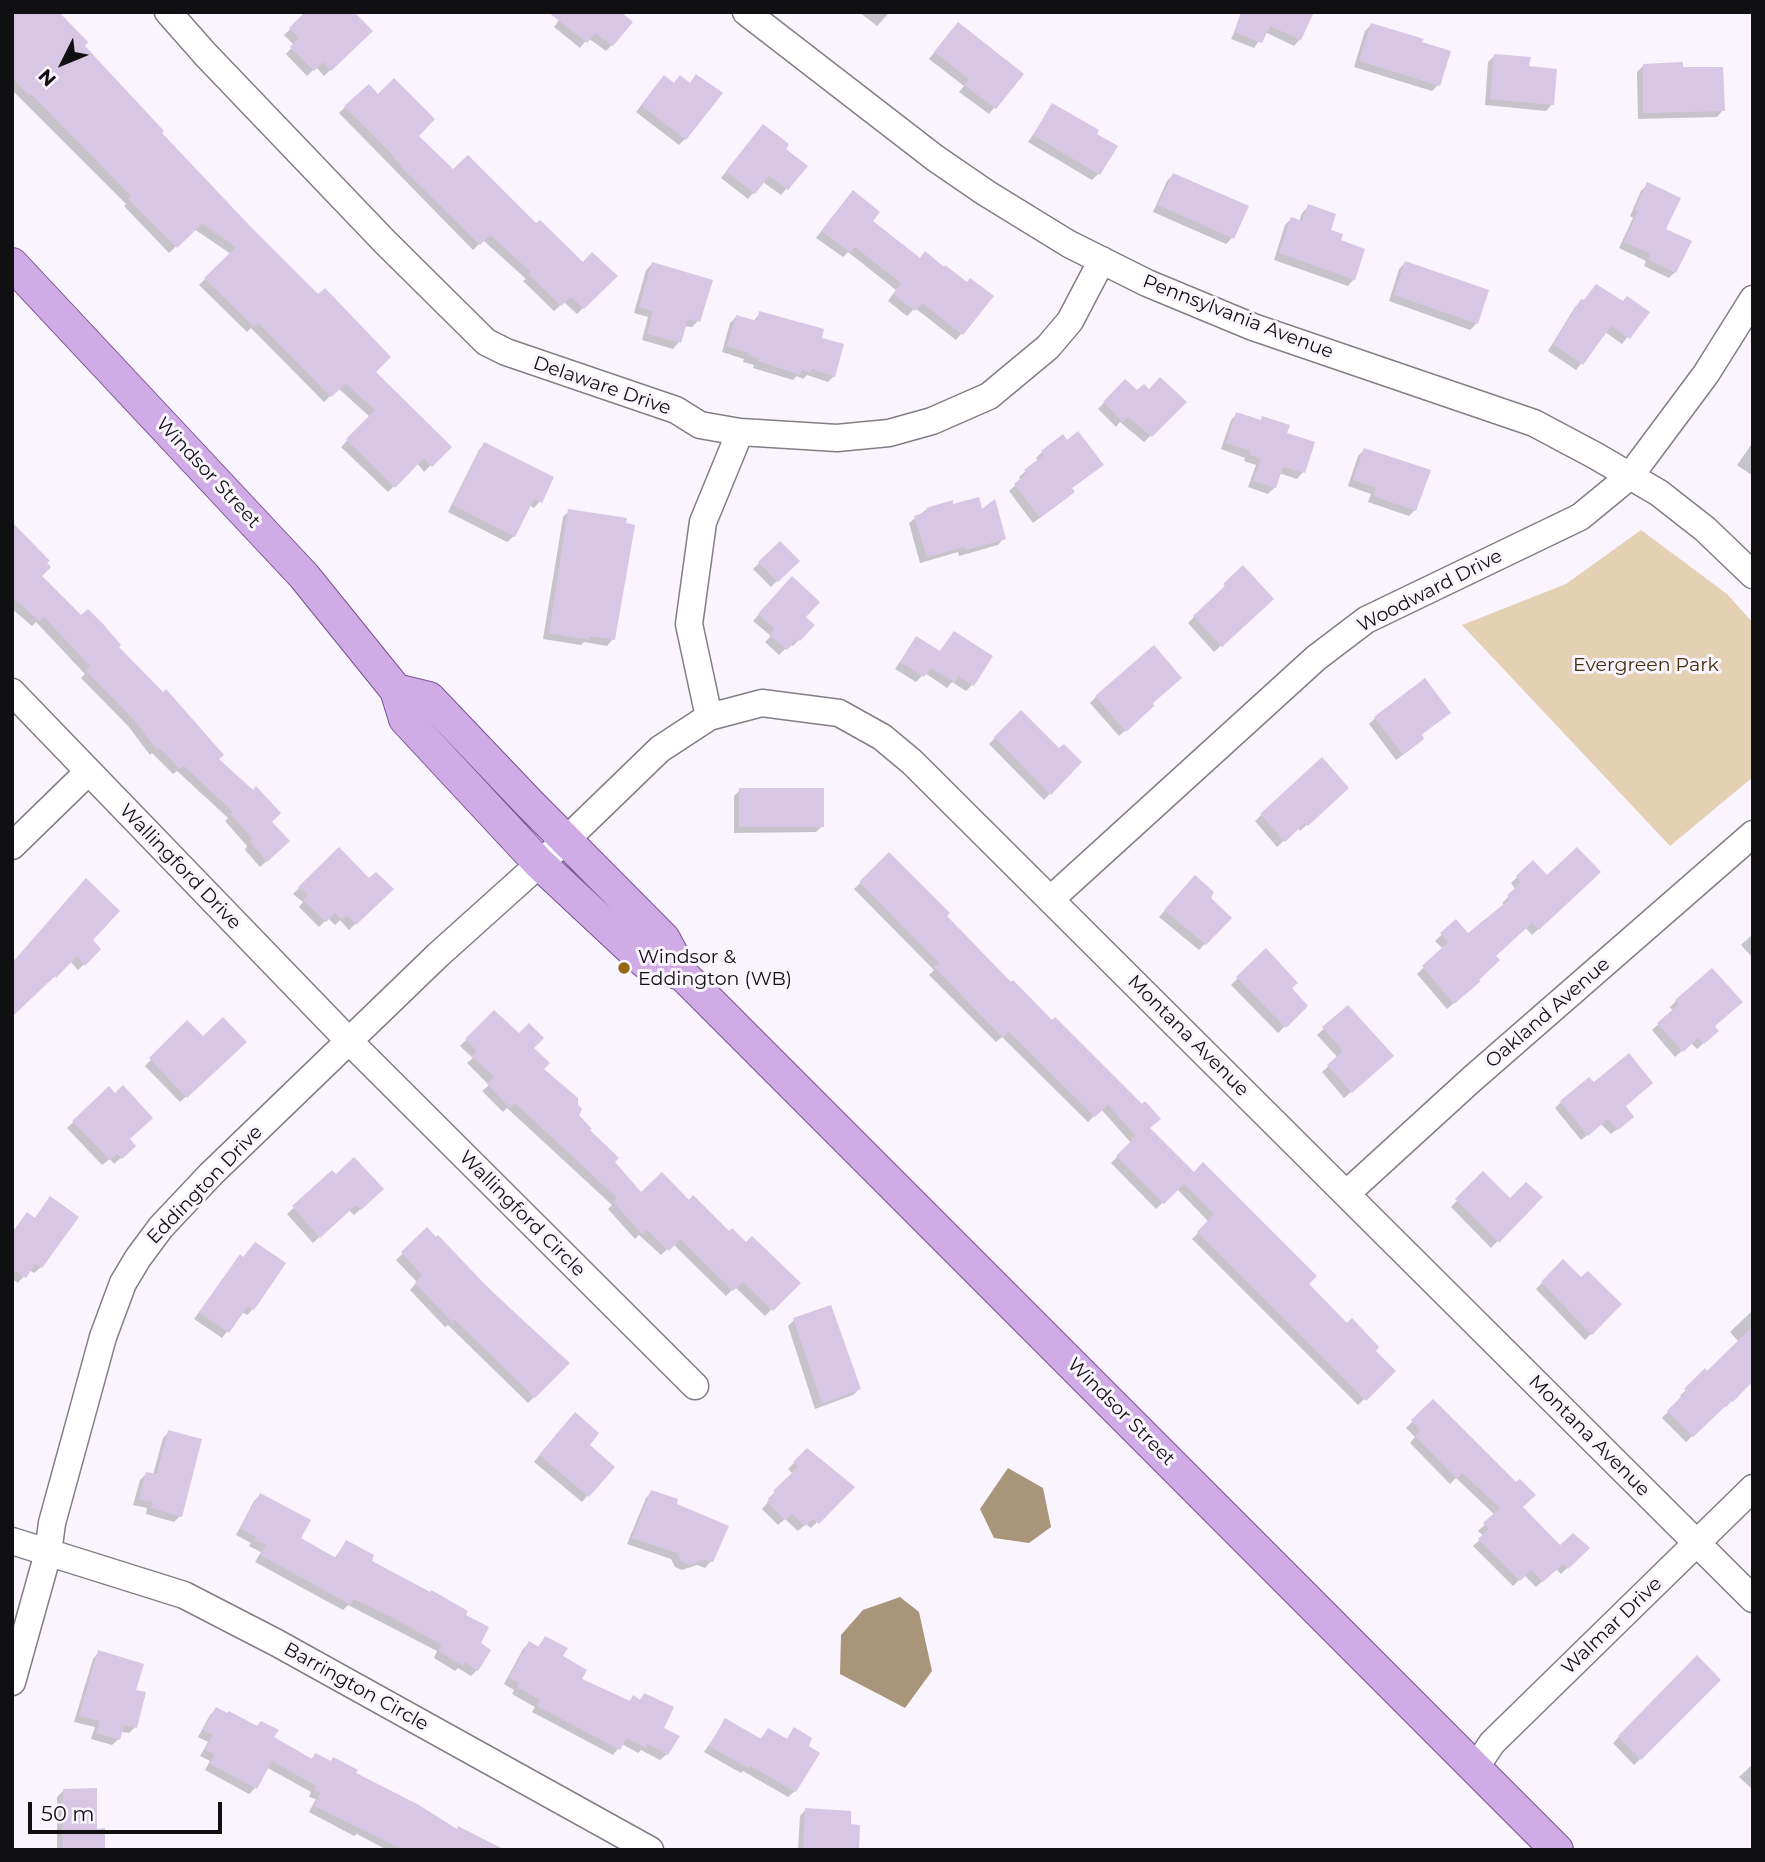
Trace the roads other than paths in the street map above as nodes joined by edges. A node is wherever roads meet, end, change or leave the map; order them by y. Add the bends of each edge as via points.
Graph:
1 (168, 12) edge
2 (746, 12) edge
3 (1102, 260) junction
4 (12, 264) edge
5 (1753, 299) edge
6 (740, 432) junction
7 (1630, 475) junction
8 (1753, 575) edge
9 (396, 690) junction
10 (12, 692) edge
11 (709, 718) junction
12 (88, 772) junction
13 (1753, 834) edge
14 (567, 839) junction
15 (12, 846) edge
16 (540, 863) junction
17 (1051, 899) junction
18 (683, 975) junction
19 (349, 1041) junction
20 (1346, 1194) junction
21 (695, 1386) dead end
22 (1753, 1488) edge
23 (12, 1541) edge
24 (1697, 1544) junction
25 (48, 1553) junction
26 (1753, 1599) edge
27 (12, 1682) edge
28 (1476, 1768) junction
29 (650, 1850) edge
30 (1557, 1850) edge

1 - 6 street, Delaware Drive via 486,342 676,410 700,425
2 - 3 street, Pennsylvania Avenue via 935,158 1069,244
3 - 6 street, Delaware Drive via 1070,321 1048,348 989,396 932,421 889,433 837,438
3 - 7 street, Pennsylvania Avenue via 1253,327 1534,424
4 - 9 main road, Windsor Street via 304,576
5 - 7 street, Woodward Drive via 1706,374
6 - 11 street via 703,522 689,624
7 - 8 street, Pennsylvania Avenue via 1705,528
7 - 17 street, Woodward Drive via 1580,517 1366,620 1316,658
9 - 14 main road, Windsor Street via 429,698
9 - 16 main road, Windsor Street via 405,719
10 - 12 street, Wallingford Drive
11 - 14 street, Montana Avenue via 660,749
11 - 17 street, Montana Avenue via 762,703 839,713 883,737 912,762
12 - 15 street
12 - 19 street, Wallingford Drive
13 - 20 street, Oakland Avenue
14 - 16 street, Eddington Drive
14 - 18 main road, Windsor Street via 664,939
16 - 18 main road, Windsor Street via 645,962
16 - 19 street, Eddington Drive
17 - 20 street, Montana Avenue
18 - 28 main road, Windsor Street
19 - 21 street, Wallingford Circle
19 - 25 street, Eddington Drive via 161,1227 123,1283 103,1337 52,1523
20 - 24 street, Montana Avenue
22 - 24 street, Walmar Drive
23 - 25 street, Barrington Circle
24 - 26 street, Montana Avenue
24 - 28 street, Walmar Drive via 1492,1743
25 - 27 street, Eddington Drive
25 - 29 street, Barrington Circle via 184,1595
28 - 30 main road, Windsor Street

